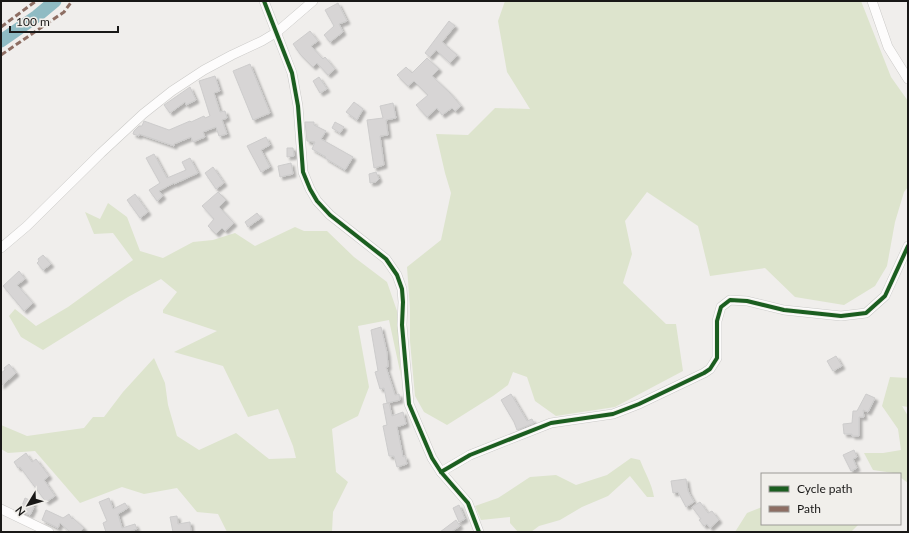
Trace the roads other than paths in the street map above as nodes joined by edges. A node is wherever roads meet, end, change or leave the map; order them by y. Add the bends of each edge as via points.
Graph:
1 (264, 1) edge
2 (313, 1) edge
3 (872, 1) edge
4 (277, 32) junction
5 (908, 79) edge
6 (908, 246) edge
7 (1, 248) edge
8 (441, 472) junction
9 (1, 509) edge
10 (49, 532) edge
11 (479, 532) edge

1 - 4 street
2 - 4 street
3 - 5 street via 888,48
4 - 7 street via 204,70 172,91 143,114 28,226
4 - 8 street via 292,73 298,106 303,172 310,189 330,215 386,259 397,275 402,289 402,325 409,404 432,458
6 - 8 street via 885,296 866,313 841,316 784,310 747,301 730,300 721,308 717,321 717,358 704,373 613,414 550,423 470,455
8 - 11 street via 468,503
9 - 10 street

